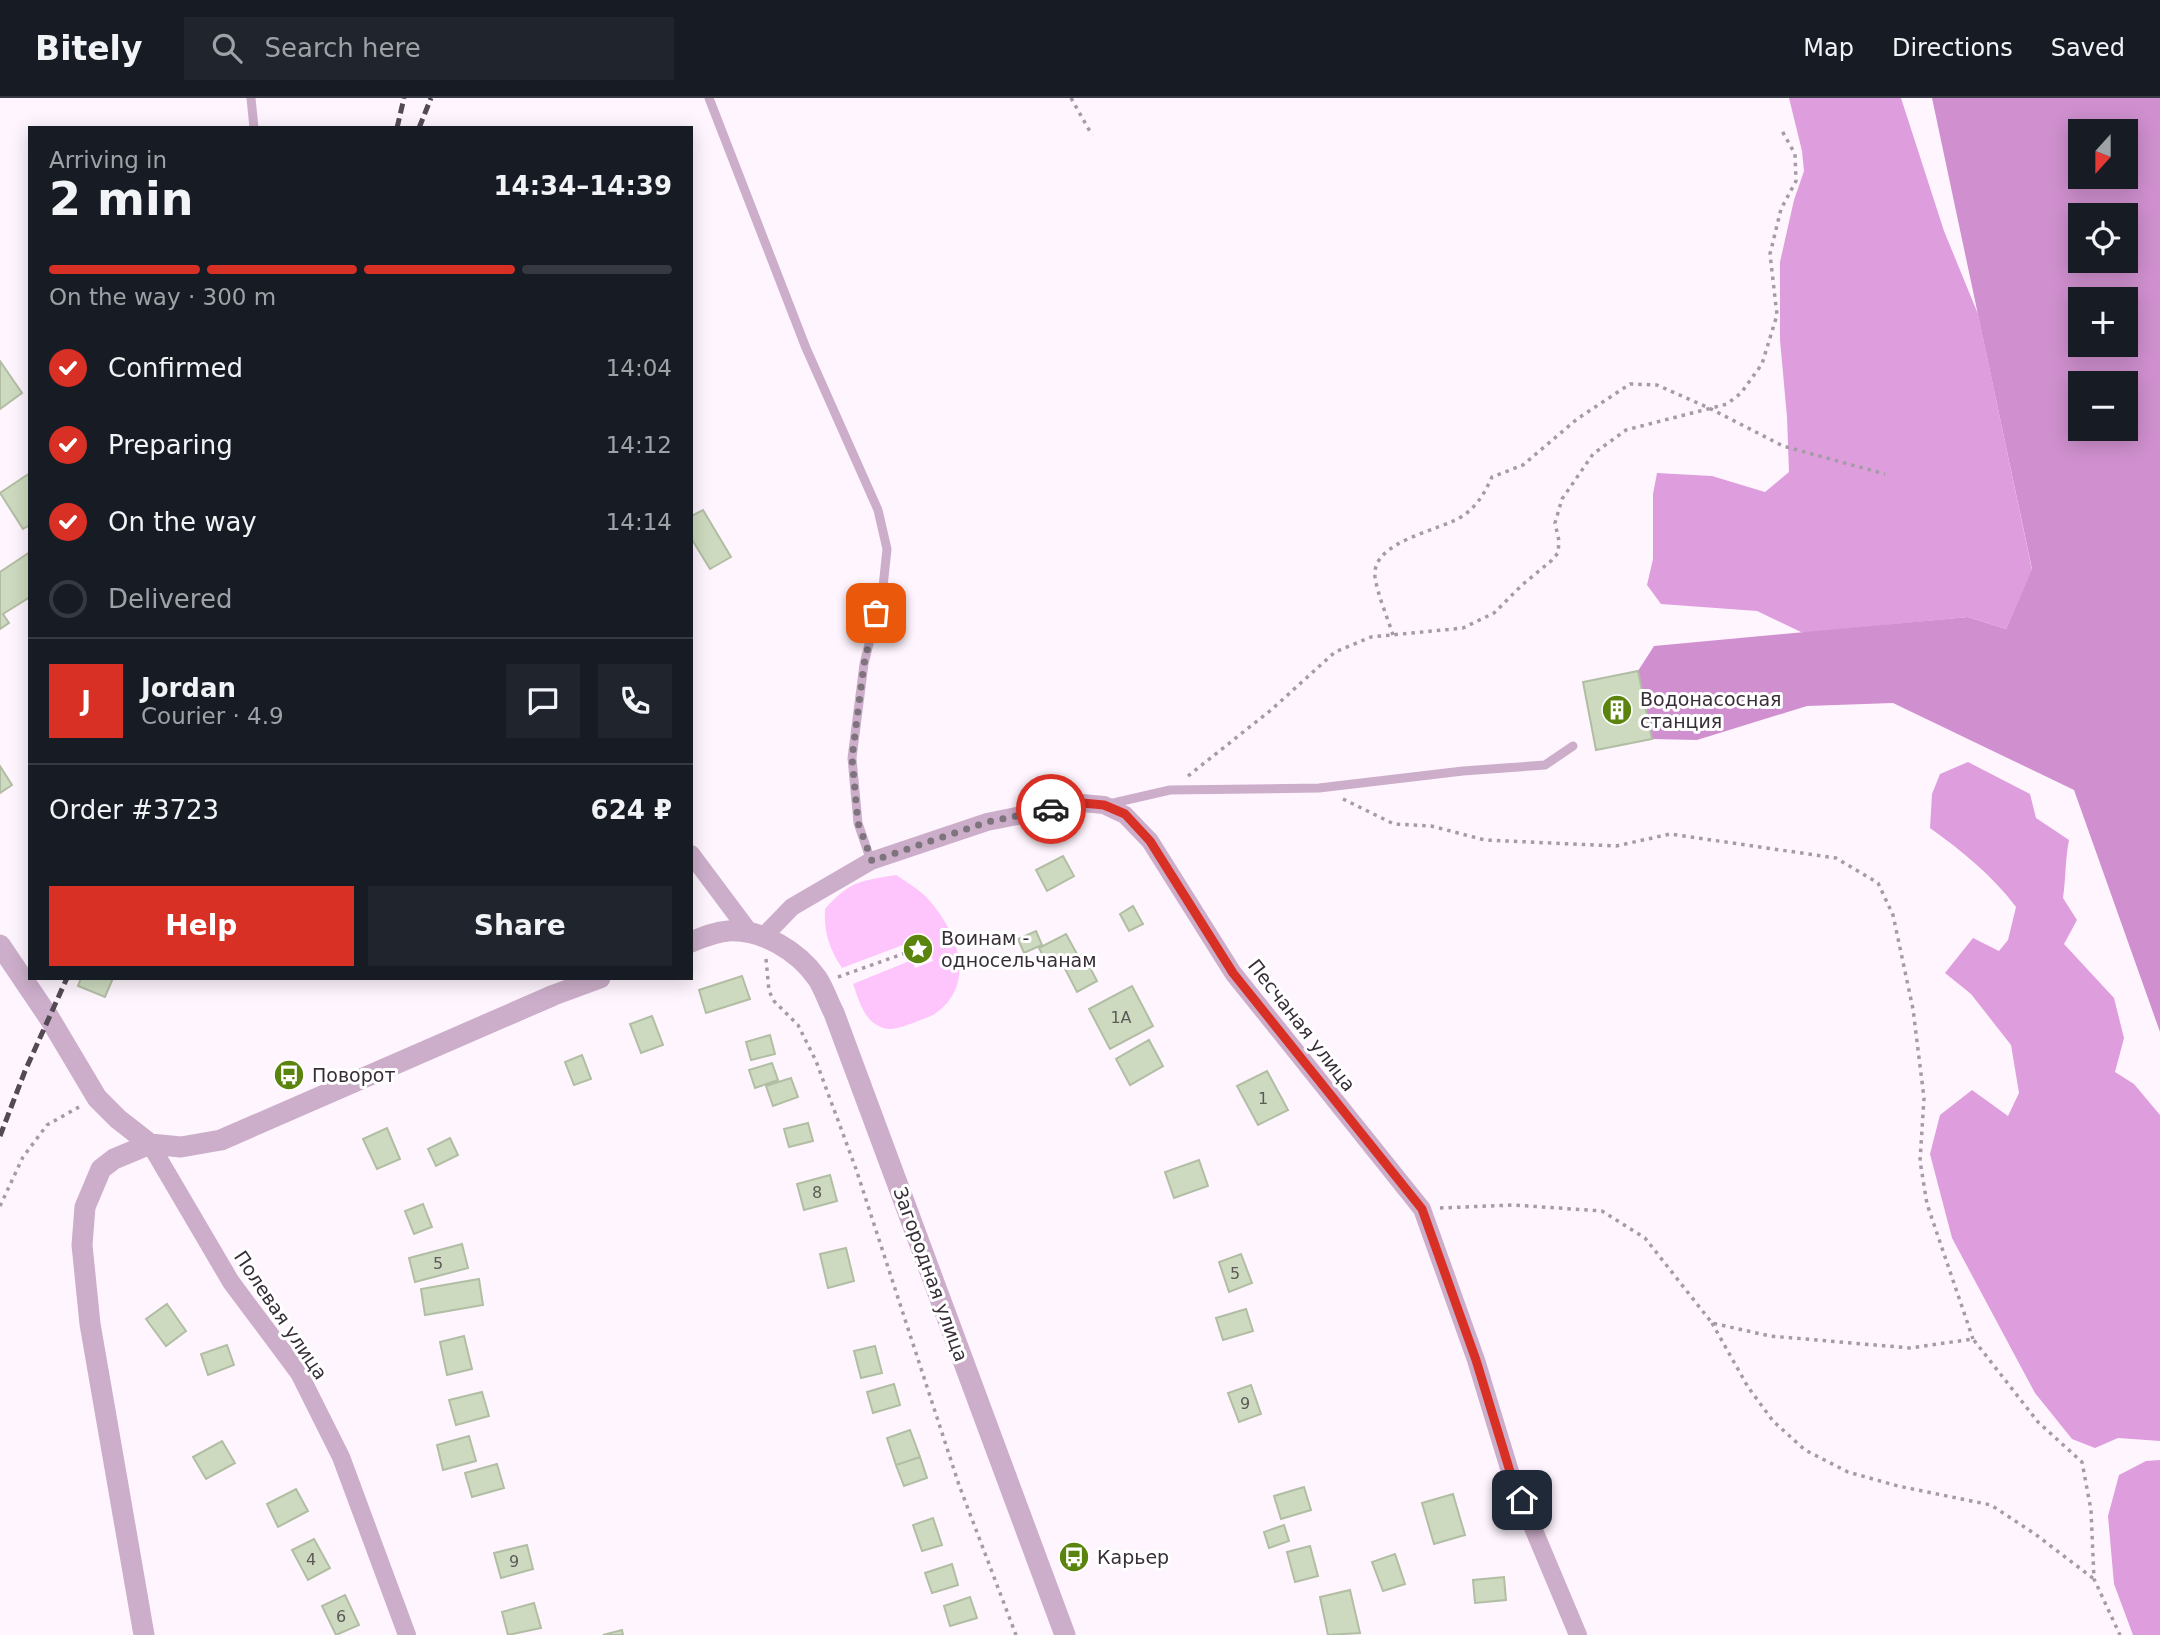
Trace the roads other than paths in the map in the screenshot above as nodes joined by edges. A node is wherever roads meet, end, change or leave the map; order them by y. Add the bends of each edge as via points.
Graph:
1 (251, 98) edge
2 (709, 98) edge
3 (254, 126) edge
4 (1573, 746) dead end
5 (1104, 805) junction
6 (693, 856) edge
7 (872, 861) junction
8 (757, 935) junction
9 (693, 941) edge
10 (0, 945) edge
11 (590, 980) edge
12 (558, 986) edge
13 (150, 1144) junction
14 (144, 1635) edge
15 (407, 1635) edge
16 (1065, 1635) edge
17 (1578, 1635) edge

1 - 3 lane
2 - 7 lane via 806,348 878,510 887,549 883,587 864,664 852,758 858,823
4 - 5 lane via 1545,765 1319,788 1170,790
5 - 7 street via 1082,803 987,822
5 - 17 street, Песчаная улица via 1125,814 1150,841 1233,973 1422,1209 1512,1478
6 - 8 street
7 - 8 street via 792,907
8 - 9 street via 728,931
8 - 16 street, Загородная улица via 791,952 819,983 834,1013
10 - 13 street via 97,1098
11 - 12 street
12 - 13 street via 220,1140 181,1147
13 - 14 street via 101,1169 85,1207 82,1245 90,1324
13 - 15 street, Полевая улица via 231,1282 299,1373 341,1457

